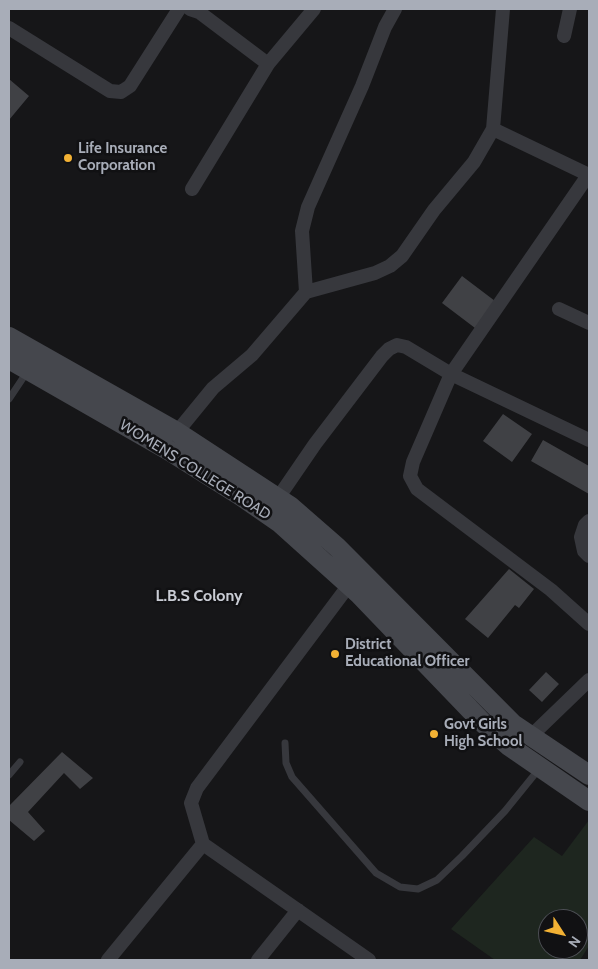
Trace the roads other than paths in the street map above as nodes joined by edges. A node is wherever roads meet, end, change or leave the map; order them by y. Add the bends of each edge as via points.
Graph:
1 (179, 9) edge
2 (314, 9) edge
3 (395, 9) edge
4 (503, 9) edge
5 (570, 9) edge
6 (196, 10) edge
7 (9, 28) edge
8 (564, 36) dead end
9 (268, 64) junction
10 (493, 129) junction
11 (589, 174) edge
12 (192, 189) dead end
13 (306, 292) junction
14 (559, 309) dead end
15 (589, 323) edge
16 (9, 338) edge
17 (9, 358) edge
18 (28, 370) junction
19 (452, 374) junction
20 (9, 399) edge
21 (177, 432) junction
22 (589, 440) edge
23 (278, 498) junction
24 (589, 521) edge
25 (589, 556) edge
26 (348, 585) junction
27 (589, 624) edge
28 (589, 680) edge
29 (531, 736) junction
30 (285, 743) dead end
31 (546, 759) junction
32 (20, 762) dead end
33 (9, 775) edge
34 (589, 775) edge
35 (589, 801) edge
36 (203, 844) junction
37 (298, 910) junction
38 (108, 960) edge
39 (258, 960) edge
40 (369, 960) edge

1 - 7 street via 130,86 121,92 110,91
2 - 9 street
3 - 13 street via 308,207 302,231
4 - 10 street
5 - 8 street
6 - 9 street
9 - 12 street
10 - 11 street
10 - 13 street via 474,162 434,210 402,256 375,273
11 - 19 street
13 - 21 street via 252,355 213,388
14 - 15 street
16 - 21 main road, WOMENS COLLEGE ROAD
17 - 18 main road, WOMENS COLLEGE ROAD
18 - 20 lane
18 - 26 main road, WOMENS COLLEGE ROAD via 241,496 280,523
19 - 22 street
19 - 23 street via 406,347 397,345 389,349 315,444
19 - 27 street via 412,462 410,476 418,489 551,590
21 - 23 main road, WOMENS COLLEGE ROAD
23 - 29 main road, WOMENS COLLEGE ROAD via 337,547 494,706
24 - 25 street via 581,537 584,551
26 - 31 main road, WOMENS COLLEGE ROAD via 509,746
26 - 36 street via 197,788 191,803
28 - 29 street
29 - 31 main road, WOMENS COLLEGE ROAD
30 - 31 lane via 286,763 292,777 376,873 400,887 418,889 437,880 462,856
31 - 34 main road, WOMENS COLLEGE ROAD
31 - 35 main road, WOMENS COLLEGE ROAD
32 - 33 lane
36 - 37 street
36 - 38 street
37 - 39 street
37 - 40 street

